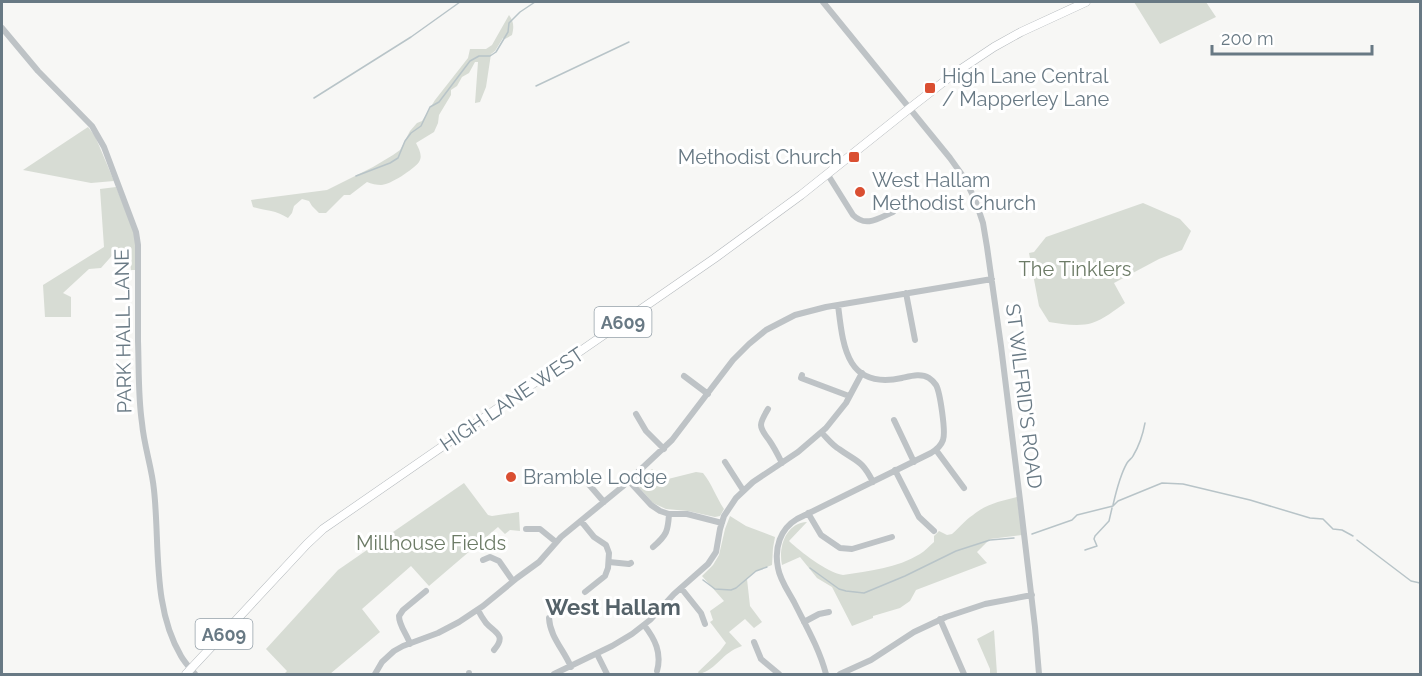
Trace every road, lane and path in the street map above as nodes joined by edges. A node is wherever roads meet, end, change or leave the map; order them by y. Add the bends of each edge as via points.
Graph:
1 (823, 2) edge
2 (1086, 2) edge
3 (2, 28) edge
4 (910, 108) junction
5 (828, 175) junction
6 (893, 212) dead end
7 (992, 279) junction
8 (906, 293) junction
9 (838, 304) junction
10 (906, 341) dead end
11 (862, 373) junction
12 (802, 375) dead end
13 (684, 376) dead end
14 (708, 394) junction
15 (849, 396) junction
16 (768, 409) dead end
17 (636, 414) dead end
18 (894, 425) dead end
19 (822, 433) junction
20 (664, 449) junction
21 (936, 450) junction
22 (725, 462) dead end
23 (914, 462) junction
24 (782, 463) junction
25 (895, 471) junction
26 (571, 479) dead end
27 (629, 481) junction
28 (873, 482) junction
29 (964, 488) dead end
30 (743, 490) junction
31 (604, 502) junction
32 (669, 513) junction
33 (808, 513) junction
34 (581, 521) junction
35 (722, 523) junction
36 (526, 529) dead end
37 (934, 531) dead end
38 (892, 537) dead end
39 (556, 542) junction
40 (653, 547) dead end
41 (486, 557) dead end
42 (609, 562) junction
43 (631, 563) dead end
44 (513, 581) junction
45 (681, 588) junction
46 (426, 591) dead end
47 (585, 592) dead end
48 (1032, 595) junction
49 (478, 610) junction
50 (830, 613) dead end
51 (940, 619) junction
52 (705, 620) dead end
53 (547, 622) dead end
54 (804, 622) junction
55 (645, 625) junction
56 (754, 642) dead end
57 (410, 644) junction
58 (494, 650) dead end
59 (597, 654) junction
60 (571, 667) junction
61 (660, 668) dead end
62 (190, 673) edge
63 (375, 675) edge
64 (554, 675) edge
65 (607, 675) edge
66 (779, 675) edge
67 (826, 675) edge
68 (840, 675) edge
69 (964, 675) edge
70 (1039, 675) edge

1 - 4 street, ST WILFRID'S ROAD
2 - 4 main road, A609 via 994,47
3 - 62 street, PARK HALL LANE via 92,126 104,147 136,232 139,395 155,493 161,590 172,635
4 - 5 main road, HIGH LANE WEST / A609
4 - 7 street, ST WILFRID'S ROAD via 969,187 983,223
5 - 6 street via 855,217 865,222
5 - 62 main road, HIGH LANE WEST / A609 via 715,258 323,528
7 - 8 street
7 - 48 street, ST WILFRID'S ROAD
8 - 9 street
8 - 10 street via 916,340
9 - 11 street via 844,347
9 - 14 street via 795,315 766,330 734,360
11 - 15 street
11 - 21 street via 882,380 918,375 933,381 944,432
12 - 15 street via 801,378
13 - 14 street
14 - 20 street
15 - 19 street
16 - 24 street via 761,429
17 - 20 street via 648,434
18 - 23 street
19 - 24 street
19 - 28 street via 864,466
20 - 27 street
21 - 23 street
21 - 29 street
22 - 30 street
23 - 25 street
24 - 30 street
25 - 28 street
25 - 37 street via 918,515
26 - 31 street via 578,477 587,482
27 - 31 street
27 - 32 street via 651,505
28 - 33 street
30 - 35 street
31 - 34 street
32 - 35 street
32 - 40 street via 666,535
33 - 38 street via 821,535 840,548 852,549
33 - 54 street via 783,530 777,554 779,573
34 - 39 street
34 - 42 street via 606,545
35 - 45 street via 713,557
36 - 39 street via 540,529
39 - 44 street via 542,559
41 - 44 street via 499,561
42 - 43 street
42 - 47 street via 605,576
44 - 49 street
45 - 52 street
45 - 55 street
46 - 57 street via 397,615
48 - 51 street via 985,604
48 - 70 street, ST WILFRID'S ROAD
49 - 57 street via 453,626
49 - 58 street via 502,639
50 - 54 street
51 - 68 street
51 - 69 street
53 - 60 street
54 - 67 street
55 - 59 street
55 - 61 street via 657,646
56 - 66 street via 755,653
57 - 63 street via 387,657
59 - 60 street
59 - 65 street
60 - 64 street

